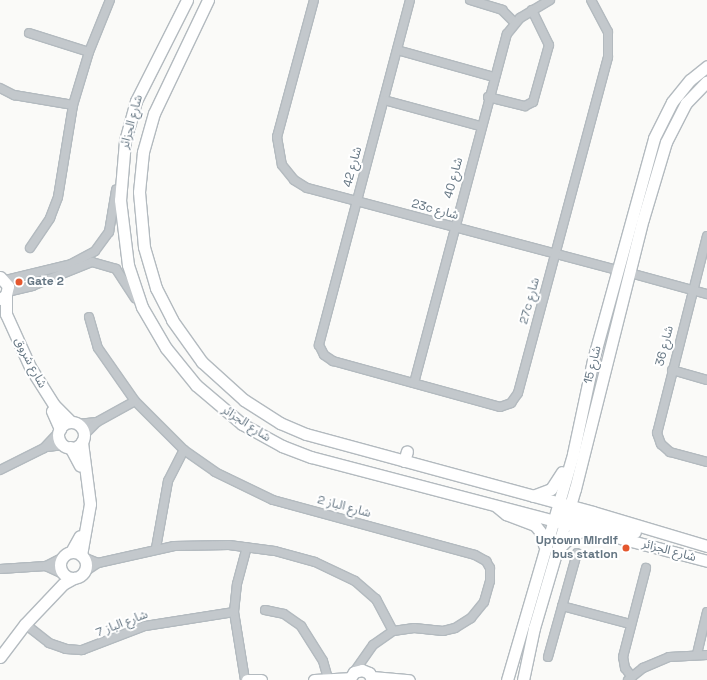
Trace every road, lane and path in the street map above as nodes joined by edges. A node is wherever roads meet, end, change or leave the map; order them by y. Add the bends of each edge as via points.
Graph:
1 (110, 0) edge
2 (187, 0) edge
3 (208, 0) edge
4 (314, 0) edge
5 (410, 0) edge
6 (470, 0) edge
7 (501, 0) edge
8 (550, 0) edge
9 (591, 0) edge
10 (500, 9) junction
11 (532, 10) junction
12 (514, 22) junction
13 (29, 33) dead end
14 (397, 50) junction
15 (89, 52) junction
16 (707, 66) edge
17 (494, 77) junction
18 (707, 81) edge
19 (0, 88) edge
20 (14, 95) junction
21 (0, 97) edge
22 (488, 97) junction
23 (384, 100) junction
24 (73, 106) junction
25 (480, 126) junction
26 (120, 178) junction
27 (638, 188) junction
28 (356, 201) junction
29 (643, 219) junction
30 (453, 227) junction
31 (707, 236) edge
32 (30, 248) dead end
33 (555, 253) junction
34 (617, 270) junction
35 (630, 273) junction
36 (29, 274) junction
37 (3, 278) edge
38 (32, 286) junction
39 (692, 290) junction
40 (707, 294) edge
41 (4, 295) edge
42 (142, 307) junction
43 (0, 312) edge
44 (90, 317) dead end
45 (319, 340) joint
46 (672, 370) junction
47 (707, 380) edge
48 (414, 382) junction
49 (135, 401) junction
50 (98, 422) junction
51 (74, 423) junction
52 (59, 431) junction
53 (83, 438) junction
54 (67, 446) junction
55 (44, 448) junction
56 (184, 450) junction
57 (573, 454) junction
58 (707, 462) edge
59 (0, 470) edge
60 (575, 489) junction
61 (533, 496) junction
62 (492, 503) junction
63 (557, 503) junction
64 (593, 512) junction
65 (567, 514) junction
66 (552, 518) junction
67 (586, 529) junction
68 (691, 542) junction
69 (707, 546) edge
70 (248, 547) junction
71 (156, 548) junction
72 (544, 548) junction
73 (577, 553) dead end
74 (554, 554) junction
75 (74, 556) junction
76 (707, 561) edge
77 (98, 563) junction
78 (46, 566) junction
79 (646, 568) dead end
80 (0, 569) edge
81 (71, 575) junction
82 (562, 606) junction
83 (265, 610) dead end
84 (234, 612) junction
85 (707, 612) edge
86 (25, 624) junction
87 (630, 624) junction
88 (393, 630) junction
89 (0, 648) edge
90 (697, 654) junction
91 (707, 655) edge
92 (0, 657) edge
93 (548, 657) dead end
94 (364, 659) junction
95 (511, 663) junction
96 (371, 676) edge
97 (351, 677) edge
98 (630, 678) edge
99 (328, 679) junction
100 (396, 679) edge
101 (253, 680) edge
102 (314, 680) edge
103 (409, 680) edge
104 (501, 680) edge
105 (507, 680) edge
106 (523, 680) edge

1 - 15 street
2 - 26 street, شارع الجزائر via 136,101
3 - 61 street, شارع الجزائر via 164,88 143,152 140,219 156,288 172,320 212,373 244,400 280,423 306,434 406,456
4 - 28 street, 23c شارع via 277,137 279,156 294,180 307,188
5 - 14 street, شارع 42
6 - 10 street
7 - 10 street
8 - 11 street
9 - 33 street, 27c شارع via 605,24 609,49
10 - 12 street
11 - 12 street
11 - 22 street via 547,34 549,45 533,102 525,106
12 - 17 street, شارع 40 via 507,34
13 - 15 street
14 - 17 street
14 - 23 street, شارع 42
15 - 24 street
16 - 27 street, شارع 15 via 690,80 665,114
17 - 22 street, شارع 40
18 - 29 street, شارع 15 via 690,97 673,125
19 - 20 street
20 - 21 street
20 - 24 street
22 - 25 street, شارع 40
23 - 25 street
23 - 28 street, شارع 42
24 - 32 street via 58,197 44,227
25 - 30 street, شارع 40
26 - 36 street via 111,225 101,246 82,260
26 - 42 street, شارع الجزائر via 124,243
27 - 29 street via 646,189
27 - 34 street, شارع 15
28 - 30 street, 23c شارع
28 - 45 street, شارع 42
29 - 35 street, شارع 15
30 - 33 street, 23c شارع
30 - 48 street, شارع 40
31 - 39 street, شارع 36
33 - 34 street, 23c شارع
33 - 48 street, 27c شارع via 518,393 511,403 493,406
34 - 57 street, شارع 15
35 - 39 street
35 - 60 street, شارع 15
36 - 37 street
36 - 38 street via 28,282
37 - 41 street, شارع شروق
38 - 41 street
38 - 42 street via 84,263 100,262 122,274
39 - 40 street
39 - 46 street, شارع 36
41 - 51 street, شارع شروق via 6,314 30,367 60,414
42 - 62 street, شارع الجزائر via 166,348 196,385 223,410 255,432 311,456
43 - 52 street, شارع شروق via 19,356 57,418
44 - 49 street, شارع الباز 2 via 98,348
45 - 48 street, 27c شارع via 321,351 332,361
46 - 47 street
46 - 58 street, شارع 36 via 657,433 665,449
49 - 50 street
49 - 56 street, شارع الباز 2
50 - 51 street
50 - 53 street
51 - 52 street
51 - 53 street, شارع شروق
52 - 54 street, شارع شروق
52 - 55 street
53 - 54 street
53 - 75 street via 90,504
54 - 55 street
54 - 75 street via 79,461 85,499
55 - 59 street
56 - 71 street via 168,481
56 - 88 street, شارع الباز 2 via 227,479 273,500 475,555 489,564 491,577 484,602 466,622 443,631 414,628
57 - 61 street via 554,485
57 - 63 street, شارع 15
60 - 64 street
60 - 65 street, شارع 15
61 - 63 street, شارع الجزائر
62 - 66 street, شارع الجزائر
62 - 72 street via 506,514 535,525 542,534
63 - 65 street, شارع الجزائر
63 - 66 street, شارع 15
64 - 65 street, شارع الجزائر
64 - 68 street, شارع الجزائر
65 - 66 street, شارع الجزائر
65 - 67 street, شارع الجزائر
65 - 68 street via 672,541
65 - 74 street, شارع 15
66 - 72 street, شارع 15
67 - 74 street via 571,536
67 - 76 street, شارع الجزائر
68 - 69 street, شارع الجزائر
70 - 71 street via 198,544
70 - 84 street via 237,584
70 - 88 street via 302,557 355,581 376,599
71 - 77 street
72 - 95 street, شارع 15
73 - 82 street
74 - 106 street, شارع 15
75 - 77 street
75 - 78 street
75 - 81 street via 85,564
75 - 81 street via 60,564
77 - 81 street
78 - 80 street
78 - 81 street
79 - 87 street
81 - 86 street
81 - 89 street
82 - 87 street
82 - 93 street
83 - 99 street via 284,614 301,626 326,666
84 - 86 street, شارع الباز 7 via 145,626 82,650 66,649 49,643
84 - 101 street via 237,642 244,665
85 - 90 street
86 - 92 street
87 - 98 street via 623,657
88 - 94 street via 379,639
90 - 91 street
90 - 98 street via 656,662
94 - 96 street
94 - 97 street
95 - 104 street
95 - 105 street, شارع 15
96 - 97 street via 362,670
96 - 100 street
97 - 99 street
99 - 102 street
100 - 103 street

